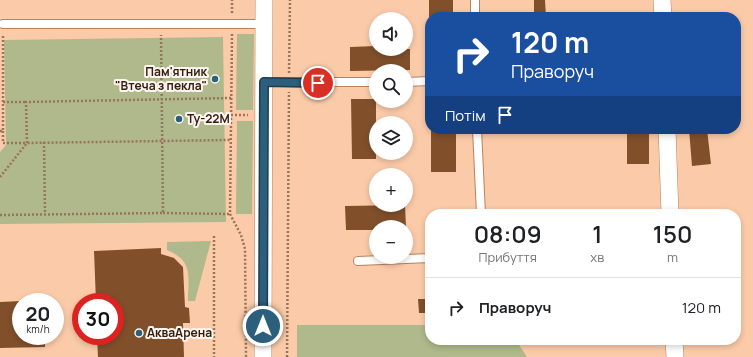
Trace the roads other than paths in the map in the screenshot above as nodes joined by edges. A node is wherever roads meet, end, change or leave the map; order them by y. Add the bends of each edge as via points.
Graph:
1 (264, 0) edge
2 (475, 0) edge
3 (662, 0) edge
4 (475, 12) edge
5 (663, 12) edge
6 (3, 24) road end
7 (264, 24) junction
8 (425, 81) edge
9 (264, 82) junction
10 (369, 82) edge
11 (413, 82) edge
12 (477, 134) edge
13 (667, 134) edge
14 (481, 209) edge
15 (670, 209) edge
16 (425, 258) edge
17 (358, 261) dead end
18 (674, 345) edge
19 (263, 357) edge
20 (675, 357) edge

1 - 7 street
2 - 4 lane
3 - 5 street
6 - 7 lane
7 - 9 street
8 - 11 lane
9 - 10 lane
9 - 19 street
12 - 14 lane
13 - 15 street
16 - 17 lane
18 - 20 street

